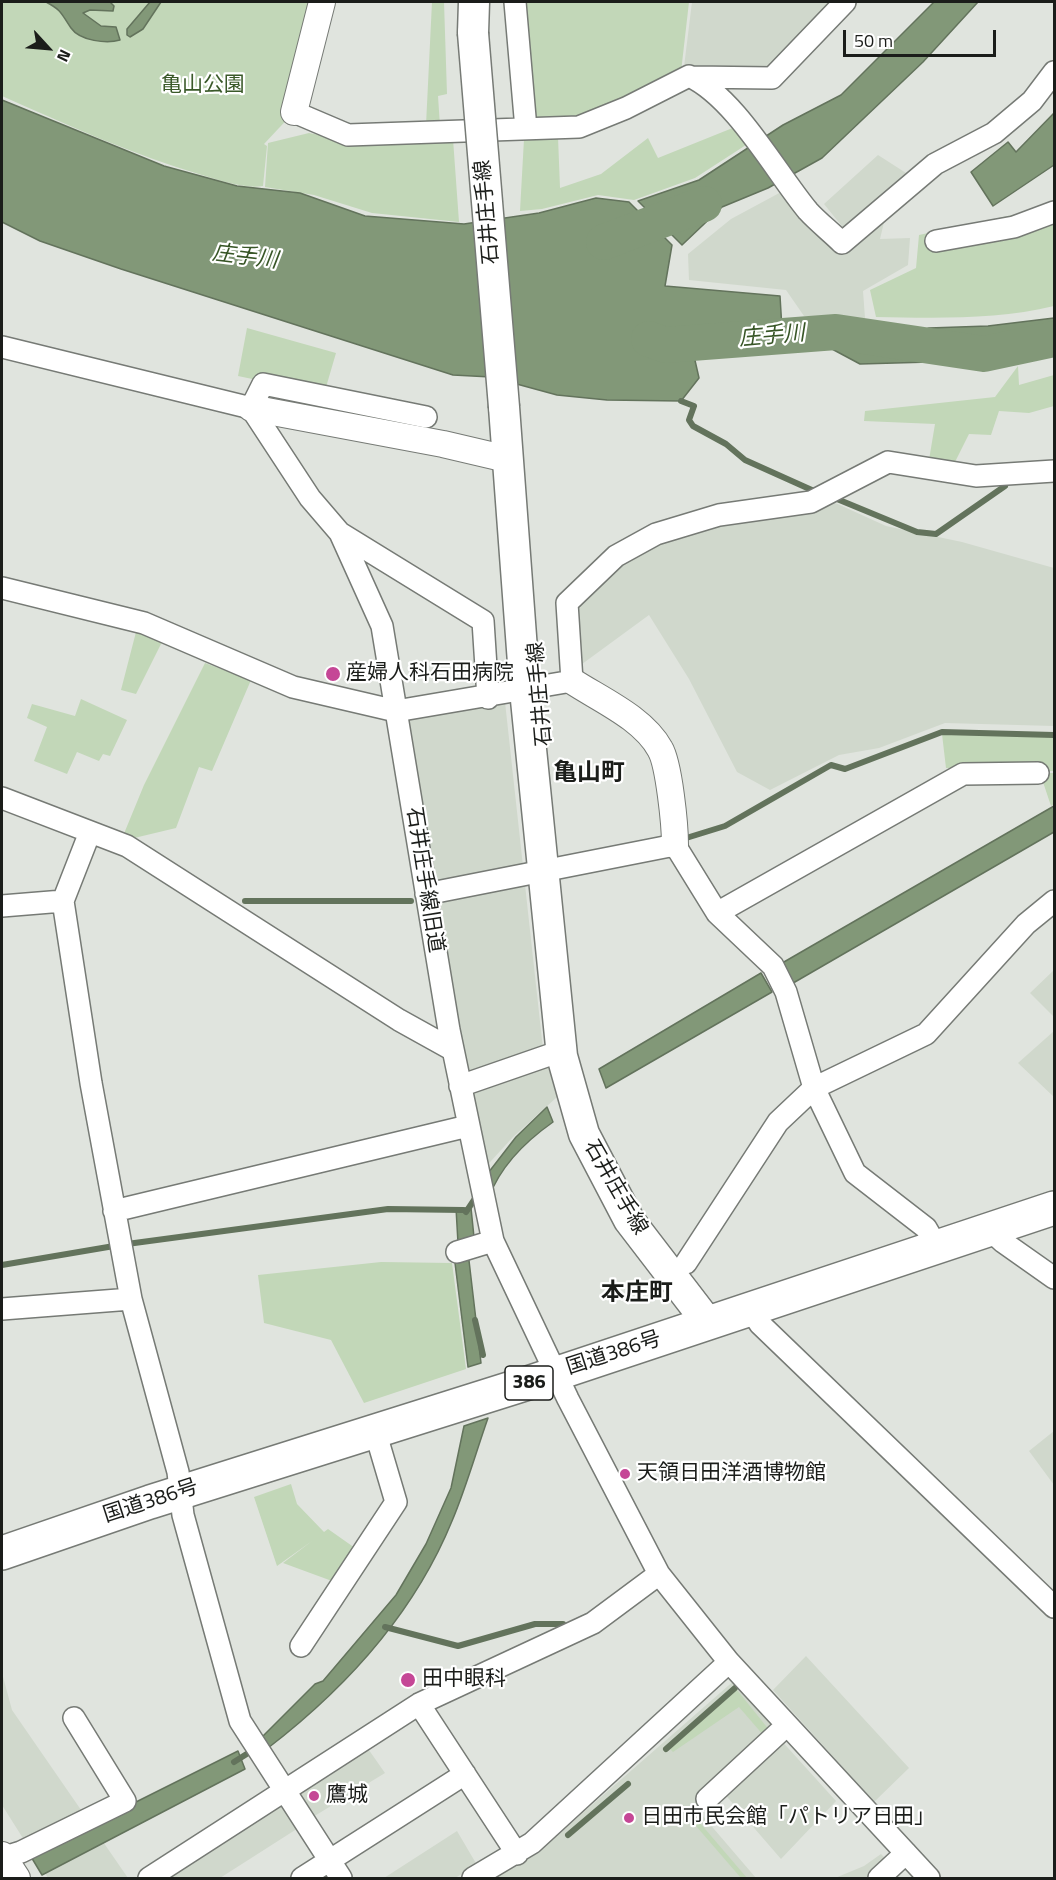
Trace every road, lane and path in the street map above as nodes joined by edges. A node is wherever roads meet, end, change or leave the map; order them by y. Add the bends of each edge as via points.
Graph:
1 (322, 2) edge
2 (474, 2) edge
3 (515, 2) edge
4 (846, 2) edge
5 (1054, 72) edge
6 (689, 76) junction
7 (294, 112) joint
8 (526, 129) junction
9 (1054, 212) edge
10 (936, 241) dead end
11 (2, 347) edge
12 (251, 408) junction
13 (426, 417) dead end
14 (507, 459) junction
15 (1054, 471) edge
16 (340, 533) junction
17 (2, 588) edge
18 (572, 681) junction
19 (533, 689) junction
20 (488, 698) junction
21 (396, 711) junction
22 (1038, 773) dead end
23 (2, 798) edge
24 (90, 832) junction
25 (675, 845) junction
26 (550, 868) junction
27 (426, 894) junction
28 (63, 901) junction
29 (1054, 901) edge
30 (2, 906) edge
31 (717, 913) junction
32 (453, 1050) junction
33 (561, 1051) junction
34 (460, 1086) junction
35 (814, 1088) junction
36 (468, 1126) junction
37 (1054, 1208) edge
38 (114, 1211) junction
39 (990, 1230) junction
40 (937, 1247) junction
41 (686, 1263) junction
42 (1054, 1278) edge
43 (131, 1299) junction
44 (2, 1309) edge
45 (750, 1309) junction
46 (708, 1323) junction
47 (556, 1373) junction
48 (375, 1431) junction
49 (180, 1492) junction
50 (2, 1553) edge
51 (658, 1574) junction
52 (1054, 1607) edge
53 (301, 1646) dead end
54 (729, 1662) junction
55 (419, 1704) junction
56 (74, 1718) dead end
57 (787, 1725) junction
58 (465, 1774) junction
59 (283, 1791) junction
60 (707, 1799) dead end
61 (906, 1853) junction
62 (517, 1854) junction
63 (2, 1857) edge
64 (336, 1870) edge
65 (17, 1878) edge
66 (149, 1878) edge
67 (302, 1878) edge
68 (473, 1878) edge
69 (879, 1878) edge
70 (929, 1878) edge

1 - 7 street
2 - 14 main road, 石井庄手線, bridge via 473,33
3 - 8 street
4 - 6 street via 772,78
5 - 6 street via 1032,101 994,133 935,164 842,243 809,213 708,85
6 - 8 street via 579,127
7 - 8 street via 348,135
9 - 10 street via 1014,227
11 - 12 street
12 - 13 street via 263,384
12 - 14 street
12 - 16 street, 石井庄手線旧道 via 310,498
14 - 19 main road, 石井庄手線 via 525,498
15 - 18 street via 976,476 888,462 811,502 719,515 656,534 616,556 567,603
16 - 20 street via 483,621
16 - 21 street, 石井庄手線旧道 via 382,626
17 - 21 street via 144,623 293,687
18 - 19 street
18 - 25 street via 636,722 661,749 674,817
19 - 20 street
19 - 26 main road, 石井庄手線
20 - 21 street
21 - 27 street, 石井庄手線旧道
22 - 31 street via 963,774
23 - 24 street
24 - 28 street
24 - 32 street via 127,846 380,1008
25 - 26 street
25 - 31 street
26 - 27 street
26 - 33 main road, 石井庄手線
26 - 41 main road, 石井庄手線 via 576,1051 588,1092 643,1210
27 - 32 street, 石井庄手線旧道
28 - 30 street
28 - 38 street
29 - 35 street via 1026,924 926,1034
31 - 35 street via 773,966 786,992
32 - 34 street, 石井庄手線旧道
33 - 34 street
33 - 46 main road, 石井庄手線 via 584,1134 624,1210
34 - 36 street, 石井庄手線旧道
35 - 40 street via 855,1173 926,1228
35 - 41 street via 778,1122
36 - 38 street
36 - 47 street, 石井庄手線旧道 via 488,1216 476,1246
37 - 39 highway, 国道386号 / 386
38 - 43 street
39 - 40 highway, 国道386号 / 386
39 - 42 street
40 - 45 highway, 国道386号 / 386
41 - 46 main road, 石井庄手線
43 - 44 street
43 - 49 street
45 - 46 highway, 国道386号 / 386
45 - 52 street via 760,1324 858,1421
46 - 47 highway, 国道386号 / 386
47 - 48 highway, 国道386号 / 386
47 - 51 street, 石井庄手線旧道
48 - 49 highway, 国道386号 / 386
48 - 53 street via 396,1502
49 - 50 highway, 国道386号 / 386
49 - 59 street via 240,1722
51 - 54 street, 石井庄手線旧道
51 - 55 street via 593,1623
54 - 57 street, 石井庄手線旧道
54 - 62 street
55 - 58 street
55 - 59 street
56 - 63 street via 125,1802
57 - 60 street
57 - 61 street, 石井庄手線旧道
58 - 62 street
58 - 64 street
59 - 64 street
59 - 66 street
61 - 69 street
61 - 70 street, 石井庄手線旧道
62 - 68 street
63 - 65 street
64 - 67 street

